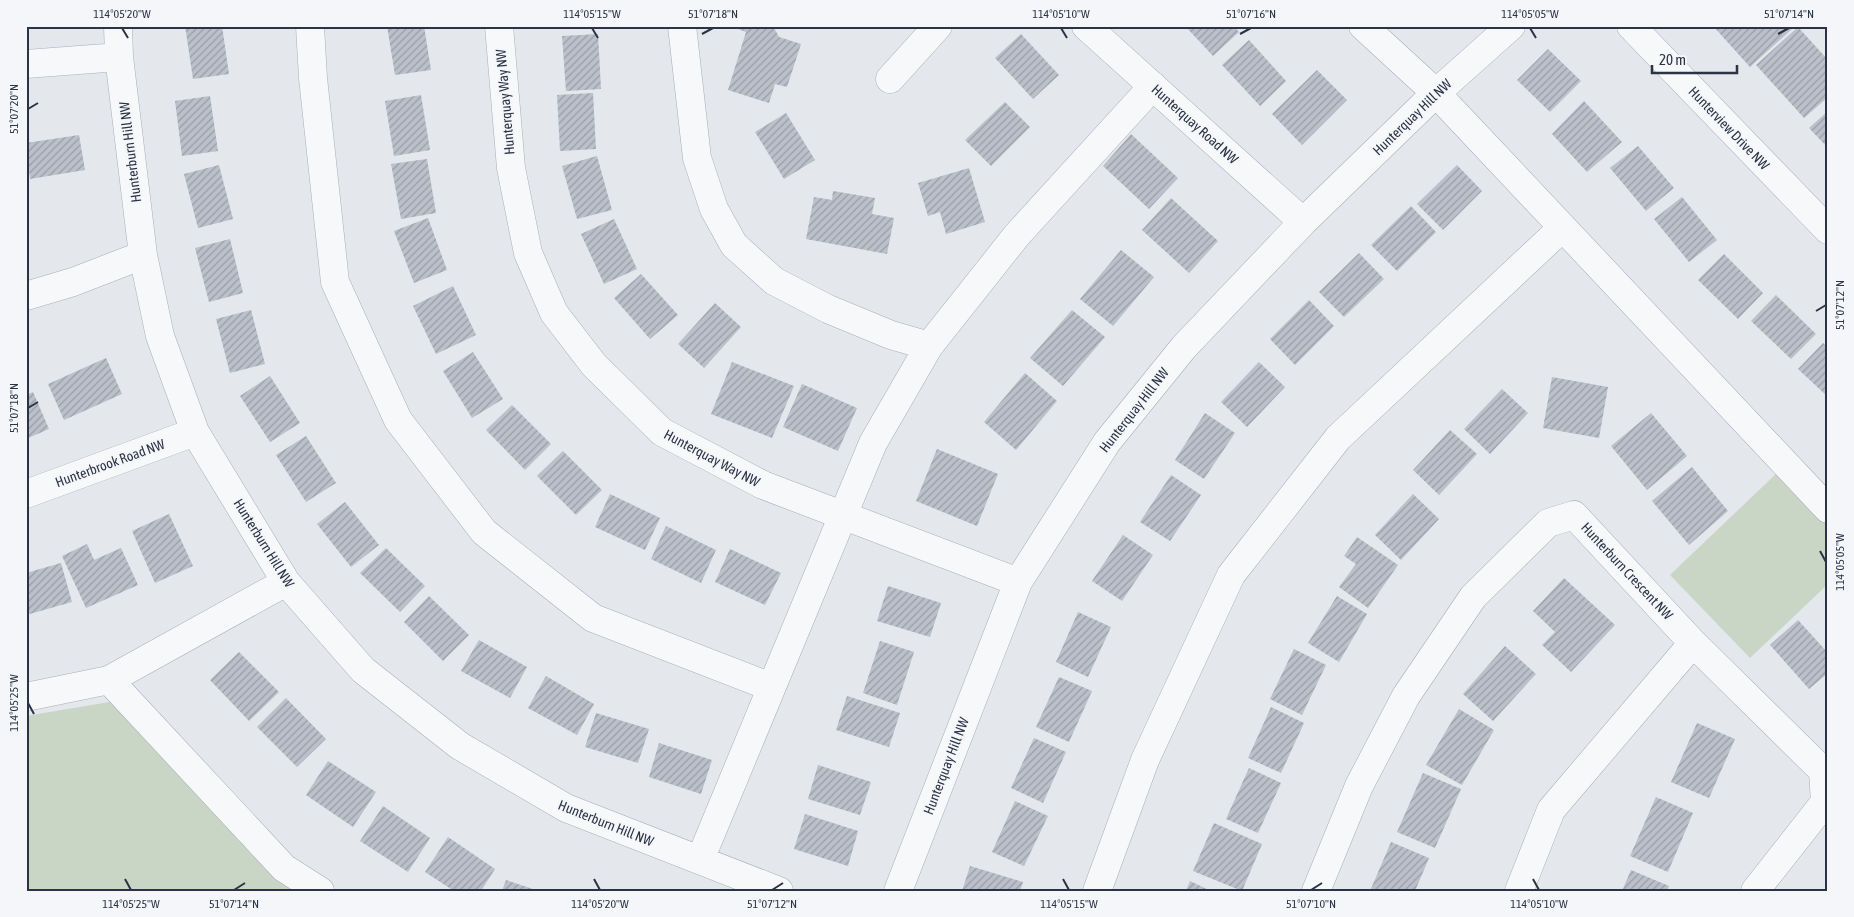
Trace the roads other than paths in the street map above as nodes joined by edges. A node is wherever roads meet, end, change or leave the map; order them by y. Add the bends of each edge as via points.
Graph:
1 (118, 26) edge
2 (310, 26) edge
3 (499, 26) edge
4 (682, 26) edge
5 (938, 26) edge
6 (1086, 26) edge
7 (1363, 26) edge
8 (1511, 26) edge
9 (1630, 26) edge
10 (119, 57) junction
11 (26, 64) edge
12 (890, 79) dead end
13 (1153, 86) junction
14 (1436, 93) junction
15 (1303, 222) junction
16 (1562, 228) junction
17 (1828, 230) edge
18 (143, 255) junction
19 (26, 296) edge
20 (929, 346) junction
21 (195, 432) junction
22 (26, 494) edge
23 (1828, 509) edge
24 (842, 516) junction
25 (286, 582) junction
26 (1018, 582) junction
27 (1693, 643) junction
28 (110, 680) junction
29 (771, 687) junction
30 (26, 697) edge
31 (700, 860) junction
32 (320, 891) edge
33 (779, 891) edge
34 (898, 891) edge
35 (1097, 891) edge
36 (1316, 891) edge
37 (1519, 891) edge
38 (1755, 891) edge

1 - 10 street, Hunterburn Hill NW
2 - 29 street via 335,282 398,420 484,532 593,618
3 - 24 street, Hunterquay Way NW via 511,168 528,253 554,313 594,365 662,432 763,485
4 - 20 street via 697,158 714,208 734,245 774,281 828,309
5 - 12 street
6 - 13 street, Hunterquay Road NW
7 - 14 street
8 - 14 street, Hunterquay Hill NW
9 - 17 street, Hunterview Drive NW
10 - 11 street
10 - 18 street, Hunterburn Hill NW
13 - 15 street, Hunterquay Road NW
13 - 20 street via 1016,235
14 - 15 street, Hunterquay Hill NW
14 - 16 street
15 - 26 street, Hunterquay Hill NW via 1184,347 1108,442
16 - 23 street
16 - 35 street via 1338,438 1231,575 1145,760
18 - 19 street
18 - 21 street, Hunterburn Hill NW via 160,336
20 - 24 street via 873,443
21 - 22 street, Hunterbrook Road NW
21 - 25 street, Hunterburn Hill NW
24 - 26 street, Hunterquay Way NW
24 - 29 street
25 - 28 street
25 - 31 street, Hunterburn Hill NW via 362,670 460,746 566,808
26 - 34 street, Hunterquay Hill NW
27 - 36 street, Hunterburn Crescent NW via 1574,515 1548,523 1473,597 1406,696 1359,786
27 - 37 street via 1551,810
27 - 38 street, Hunterburn Crescent NW via 1823,771 1825,802
28 - 30 street
28 - 32 street via 284,868
29 - 31 street
31 - 33 street, Hunterburn Hill NW

